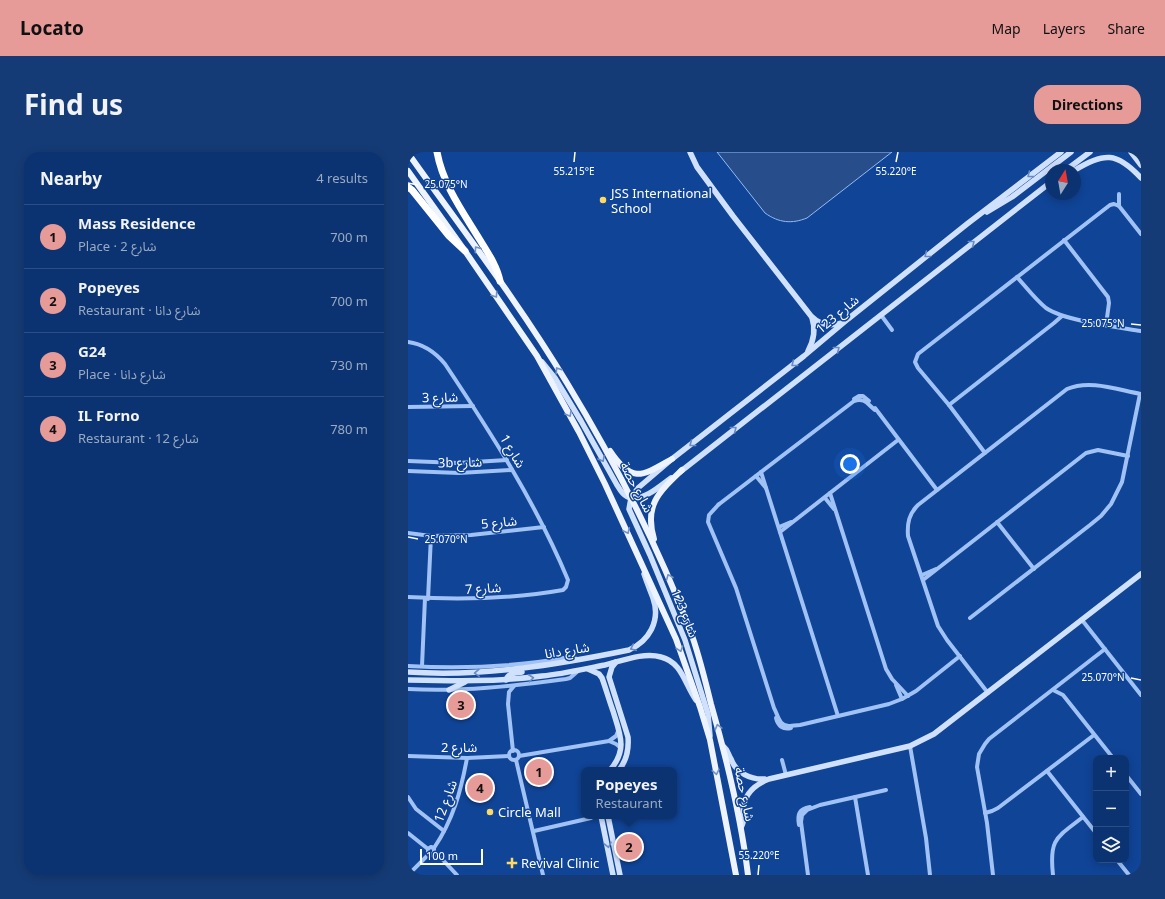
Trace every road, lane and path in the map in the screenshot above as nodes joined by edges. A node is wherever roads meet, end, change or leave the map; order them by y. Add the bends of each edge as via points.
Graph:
1 (438, 152) edge
2 (690, 152) edge
3 (1061, 152) edge
4 (1071, 152) edge
5 (1090, 152) edge
6 (1112, 152) edge
7 (1128, 152) edge
8 (1131, 152) edge
9 (1136, 152) edge
10 (408, 153) edge
11 (1139, 162) edge
12 (1074, 164) edge
13 (1081, 166) edge
14 (408, 171) edge
15 (1141, 177) edge
16 (1045, 187) edge
17 (409, 188) edge
18 (1045, 191) edge
19 (1119, 194) dead end
20 (1119, 206) junction
21 (1009, 214) junction
22 (966, 224) junction
23 (1141, 234) edge
24 (1064, 240) junction
25 (465, 251) junction
26 (1017, 277) junction
27 (500, 281) junction
28 (881, 315) junction
29 (1060, 315) junction
30 (811, 316) junction
31 (848, 319) junction
32 (1106, 325) junction
33 (892, 330) dead end
34 (1141, 331) edge
35 (408, 342) edge
36 (536, 356) junction
37 (804, 356) junction
38 (1141, 394) edge
39 (949, 405) junction
40 (473, 406) junction
41 (408, 407) edge
42 (593, 427) junction
43 (898, 440) junction
44 (985, 453) junction
45 (1128, 456) junction
46 (672, 459) junction
47 (507, 460) junction
48 (408, 461) edge
49 (512, 470) junction
50 (682, 470) junction
51 (408, 471) edge
52 (761, 472) junction
53 (756, 476) junction
54 (937, 490) junction
55 (767, 492) junction
56 (830, 493) junction
57 (631, 498) junction
58 (825, 498) junction
59 (837, 515) junction
60 (797, 519) junction
61 (997, 522) junction
62 (544, 527) junction
63 (778, 527) junction
64 (780, 532) junction
65 (408, 533) edge
66 (431, 536) junction
67 (661, 559) junction
68 (642, 564) junction
69 (940, 567) junction
70 (1034, 569) junction
71 (922, 574) junction
72 (1141, 574) edge
73 (923, 580) junction
74 (559, 590) joint
75 (408, 597) edge
76 (427, 598) junction
77 (970, 618) dead end
78 (1082, 620) junction
79 (1105, 649) junction
80 (960, 656) junction
81 (579, 660) junction
82 (616, 662) junction
83 (545, 665) junction
84 (408, 666) edge
85 (422, 666) junction
86 (588, 668) junction
87 (580, 670) junction
88 (408, 672) edge
89 (408, 680) edge
90 (506, 680) junction
91 (467, 681) junction
92 (895, 683) junction
93 (1060, 684) junction
94 (514, 686) junction
95 (505, 687) junction
96 (408, 689) edge
97 (449, 690) junction
98 (1053, 690) junction
99 (988, 693) junction
100 (1063, 695) junction
101 (1141, 695) edge
102 (908, 696) junction
103 (902, 699) junction
104 (508, 703) junction
105 (700, 707) junction
106 (616, 710) junction
107 (838, 716) junction
108 (619, 728) junction
109 (1094, 734) junction
110 (710, 740) junction
111 (609, 742) junction
112 (723, 746) junction
113 (910, 746) junction
114 (621, 749) junction
115 (513, 751) junction
116 (1110, 755) edge
117 (408, 756) edge
118 (509, 756) junction
119 (519, 756) junction
120 (467, 758) junction
121 (516, 760) junction
122 (782, 760) dead end
123 (612, 767) edge
124 (620, 767) edge
125 (1047, 771) junction
126 (786, 775) junction
127 (769, 779) junction
128 (1129, 779) edge
129 (886, 790) dead end
130 (1141, 794) edge
131 (408, 797) edge
132 (855, 797) junction
133 (985, 813) junction
134 (1083, 817) junction
135 (584, 819) edge
136 (597, 819) edge
137 (602, 819) edge
138 (609, 819) edge
139 (603, 823) junction
140 (741, 827) junction
141 (1093, 829) edge
142 (444, 831) junction
143 (534, 831) junction
144 (408, 833) edge
145 (434, 848) junction
146 (428, 849) junction
147 (432, 854) junction
148 (1119, 863) edge
149 (408, 875) edge
150 (457, 875) edge
151 (543, 875) edge
152 (613, 875) edge
153 (620, 875) edge
154 (736, 875) edge
155 (748, 875) edge
156 (808, 875) edge
157 (868, 875) edge
158 (930, 875) edge
159 (993, 875) edge
160 (1053, 875) edge
161 (1128, 875) edge

1 - 27 highway via 449,188 492,260
2 - 30 street via 715,193
3 -> 22 street, شارع 123
4 - 22 street via 1012,197
5 - 12 street
6 - 15 street via 1130,162
7 - 11 street
8 - 11 street
9 - 11 street
27 -> 10 main road, شارع حصة
13 - 15 street via 1095,157 1110,155 1125,161
14 - 25 main road, شارع حصة
16 - 21 street, شارع 123
17 - 25 highway
18 - 21 street
19 - 20 street
20 - 23 street
20 - 24 street via 1110,205
28 -> 21 street, شارع 123
22 -> 31 street, شارع 123
24 - 26 street
24 - 32 street via 1108,297
25 -> 36 main road, شارع حصة
26 - 29 street via 1041,303
26 - 39 street via 916,358 918,368
42 -> 27 main road, شارع حصة via 567,382
28 - 33 street
50 -> 28 street, شارع 123
29 - 32 street
29 - 39 street via 1051,325
30 - 31 street via 831,325 840,324
30 - 37 street via 814,336
31 - 37 street, شارع 123
32 - 34 street
35 - 40 street, شارع 1 via 428,348 440,358
36 -> 57 street via 549,370 578,415 623,494
36 -> 68 main road, شارع حصة via 579,432
37 -> 46 street, شارع 123
38 - 44 street via 1086,384 1073,387
38 - 45 street
39 - 44 street
40 - 41 street, شارع 3
40 - 47 street, شارع 1
42 - 46 main road via 616,461 627,471 648,473
42 - 57 main road, شارع حصة
43 - 52 street via 875,410 860,399 846,406
43 - 54 street
43 - 56 street
44 - 54 street
45 - 61 street via 1098,450 1090,451
45 - 70 street via 1122,482 1106,510
46 - 57 street, شارع 123 via 638,488
47 - 48 street, 3b شارع via 458,463
47 - 49 street, شارع 1
49 - 51 street, 3b شارع via 459,473
49 - 62 street, شارع 1
50 - 57 street, شارع 123 via 650,493
50 - 67 main road via 658,494 650,514
52 - 53 street
52 - 55 street
53 - 55 street
53 - 107 street via 707,514 706,523 734,584 781,728 788,729
54 - 71 street via 913,510 908,522 908,536
55 - 63 street
56 - 58 street
56 - 59 street
57 - 67 main road, شارع حصة
57 - 110 street, شارع 123 via 629,509 685,640 700,685 708,714
58 - 59 street
58 - 60 street
59 - 92 street via 884,663
60 - 63 street
60 - 64 street
61 - 69 street
61 - 70 street
62 - 66 street, شارع 5 via 471,535
62 - 74 street, شارع 1 via 568,580 566,587
63 - 64 street
64 - 107 street
65 - 66 street, شارع 5
66 - 76 street
112 -> 67 main road, شارع حصة via 691,633
68 -> 81 street, شارع دانا via 655,607 652,631 642,642 629,650
68 -> 105 main road, شارع حصة via 676,639
69 - 71 street
69 - 73 street
70 - 77 street
71 - 73 street
72 - 78 street
73 - 80 street via 938,626
74 - 76 street, شارع 7 via 503,597
75 - 76 street, شارع 7
76 - 85 street
78 - 79 street
78 - 99 street
79 - 93 street
79 - 101 street
80 - 99 street
80 - 102 street
81 - 83 street, شارع دانا
81 - 85 street via 570,657 480,667
82 - 86 street, شارع دانا
82 - 105 street, شارع دانا via 647,655 669,660 681,670
82 - 106 street, شارع دانا via 609,677
83 -> 88 street, شارع دانا via 478,673
83 - 90 street via 511,674
84 - 85 street
86 - 87 street, شارع دانا
86 - 106 street, شارع دانا via 602,678
90 -> 87 street, شارع دانا
87 - 94 street via 570,678
89 - 91 street, شارع دانا
90 - 91 street, شارع دانا
90 - 95 street
91 - 97 street
92 - 102 street
92 - 103 street
93 - 98 street
93 - 100 street
94 - 95 street
94 - 104 street via 509,692
95 - 97 street
95 - 104 street
96 - 97 street
98 - 100 street
98 - 133 street via 989,739 981,749 978,766
99 - 113 street via 934,734
100 - 109 street
102 - 103 street
103 - 107 street
104 - 115 street
105 - 110 main road, شارع حصة
106 - 108 street, شارع دانا
106 - 124 street, شارع دانا via 628,737 626,759
108 - 111 street via 616,736
108 - 114 street, شارع دانا
109 - 116 street
109 - 125 street
110 -> 154 main road, شارع حصة
111 - 114 street
111 - 119 street
112 - 127 street via 733,765 741,773 755,779
112 - 140 main road, شارع حصة
113 - 126 street
113 - 158 street
114 - 123 street
115 - 118 street
115 - 119 street via 518,752
117 - 120 street, شارع 2
118 - 120 street, شارع 2
118 - 121 street
119 - 121 street
120 - 142 street, شارع 12 via 458,800
121 - 143 street
122 - 126 street
125 - 133 street via 995,810
125 - 134 street
126 - 127 street
127 - 140 street via 754,787 746,797
128 - 130 street
129 - 132 street
131 - 142 street via 416,809
132 - 156 street via 805,808 799,813
132 - 157 street
133 - 159 street
134 - 141 street
134 - 160 street via 1062,833 1054,843 1051,855
135 - 143 street
136 - 139 street
137 - 139 street
138 - 153 street
139 -> 152 street
140 - 155 main road, شارع حصة
142 - 145 street, شارع 12
143 - 151 street
144 - 146 street
145 - 146 street
145 - 147 street
146 - 147 street
147 - 149 street
147 - 150 street via 442,858
148 - 161 street

